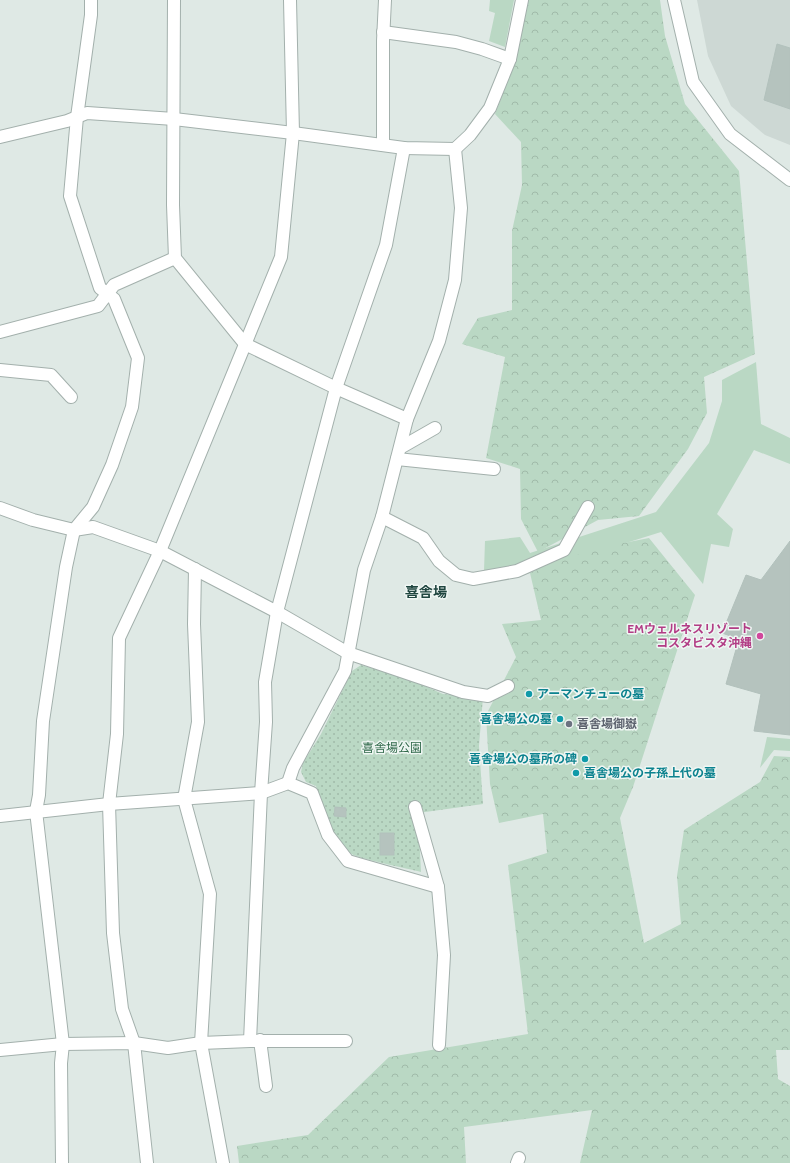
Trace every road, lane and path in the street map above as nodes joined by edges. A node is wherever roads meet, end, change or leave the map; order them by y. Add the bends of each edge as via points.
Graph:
1 (91, 0) edge
2 (174, 0) edge
3 (290, 0) edge
4 (385, 0) edge
5 (522, 0) edge
6 (674, 0) edge
7 (383, 32) junction
8 (510, 59) junction
9 (77, 117) junction
10 (174, 119) junction
11 (293, 133) junction
12 (0, 137) edge
13 (384, 145) junction
14 (404, 148) junction
15 (455, 149) junction
16 (790, 180) edge
17 (175, 258) junction
18 (107, 294) junction
19 (0, 332) edge
20 (245, 344) junction
21 (0, 370) edge
22 (336, 388) junction
23 (71, 397) dead end
24 (407, 419) junction
25 (435, 428) dead end
26 (398, 454) junction
27 (494, 469) dead end
28 (588, 507) dead end
29 (0, 508) edge
30 (382, 517) junction
31 (74, 530) junction
32 (160, 550) junction
33 (195, 569) junction
34 (277, 612) junction
35 (348, 653) junction
36 (508, 686) dead end
37 (288, 783) junction
38 (261, 794) junction
39 (184, 799) junction
40 (109, 804) junction
41 (415, 807) dead end
42 (36, 811) junction
43 (0, 816) edge
44 (438, 887) junction
45 (255, 1041) junction
46 (346, 1041) dead end
47 (134, 1043) junction
48 (201, 1043) junction
49 (63, 1044) junction
50 (439, 1045) dead end
51 (0, 1050) edge
52 (266, 1086) dead end
53 (62, 1163) edge
54 (147, 1163) edge
55 (222, 1163) edge

1 - 9 street
2 - 10 street
3 - 11 street
4 - 7 street
5 - 8 street
6 - 16 street via 693,82 730,134
7 - 8 street via 456,42
7 - 13 street
8 - 15 street via 490,108 470,135
9 - 10 street via 87,113
9 - 12 street
9 - 18 street via 70,196 100,288
10 - 11 street
10 - 17 street
11 - 13 street
11 - 20 street via 281,257
13 - 14 street
14 - 15 street
14 - 22 street via 386,245
15 - 24 street via 461,208 455,280 439,341
17 - 18 street via 114,285
17 - 20 street
18 - 19 street via 98,306
18 - 31 street via 114,299 138,358 132,407 94,507
20 - 22 street
20 - 32 street
21 - 23 street via 51,375
22 - 24 street
22 - 34 street
24 - 26 street
25 - 26 street
26 - 27 street
26 - 30 street
28 - 30 street via 564,550 516,571 472,579 456,575 439,561 423,538
29 - 31 street via 33,520
30 - 35 street via 364,570
31 - 32 street via 93,527
31 - 42 street via 44,714
32 - 33 street
32 - 40 street via 119,638 117,734
33 - 34 street
33 - 39 street via 194,624 198,722
34 - 35 street
34 - 38 street via 265,682 266,722
35 - 36 street via 463,692 488,696
35 - 37 street via 345,671 293,768
37 - 38 street
37 - 44 street via 312,793 328,835 348,861
38 - 39 street
38 - 45 street
39 - 40 street
39 - 48 street via 210,894
40 - 42 street
40 - 47 street via 113,933 122,1009
41 - 44 street
42 - 43 street
42 - 49 street
44 - 50 street via 444,955
45 - 46 street
45 - 48 street
45 - 52 street
47 - 48 street via 168,1048
47 - 49 street
47 - 54 street
48 - 55 street
49 - 51 street
49 - 53 street via 60,1064

